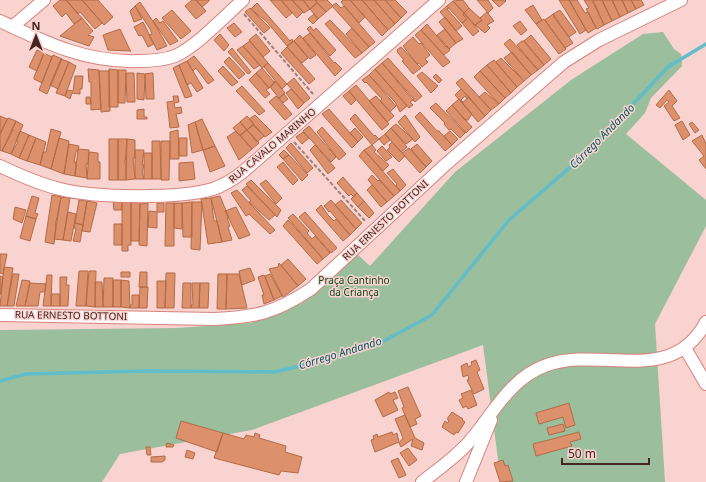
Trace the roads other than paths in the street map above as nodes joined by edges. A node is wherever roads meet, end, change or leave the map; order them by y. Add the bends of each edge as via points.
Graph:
1 (44, 0) edge
2 (439, 0) edge
3 (681, 0) edge
4 (240, 3) edge
5 (0, 21) edge
6 (12, 27) junction
7 (0, 166) edge
8 (0, 314) edge
9 (706, 322) edge
10 (685, 348) junction
11 (706, 384) edge
12 (498, 402) junction
13 (422, 482) edge
14 (466, 482) edge

1 - 6 street
2 - 7 street, RUA CAVALO MARINHO via 229,183 191,194 104,194 45,185
3 - 8 street, RUA ERNESTO BOTTONI via 599,40 564,62 372,230 311,289 288,304 263,313 214,319
4 - 6 street via 189,47 175,56 155,60 126,62 87,57
5 - 6 street
9 - 10 street via 699,334
10 - 11 street
10 - 12 street via 664,358 618,361 568,359 545,365 515,385
12 - 13 street via 473,437 448,462
12 - 14 street

